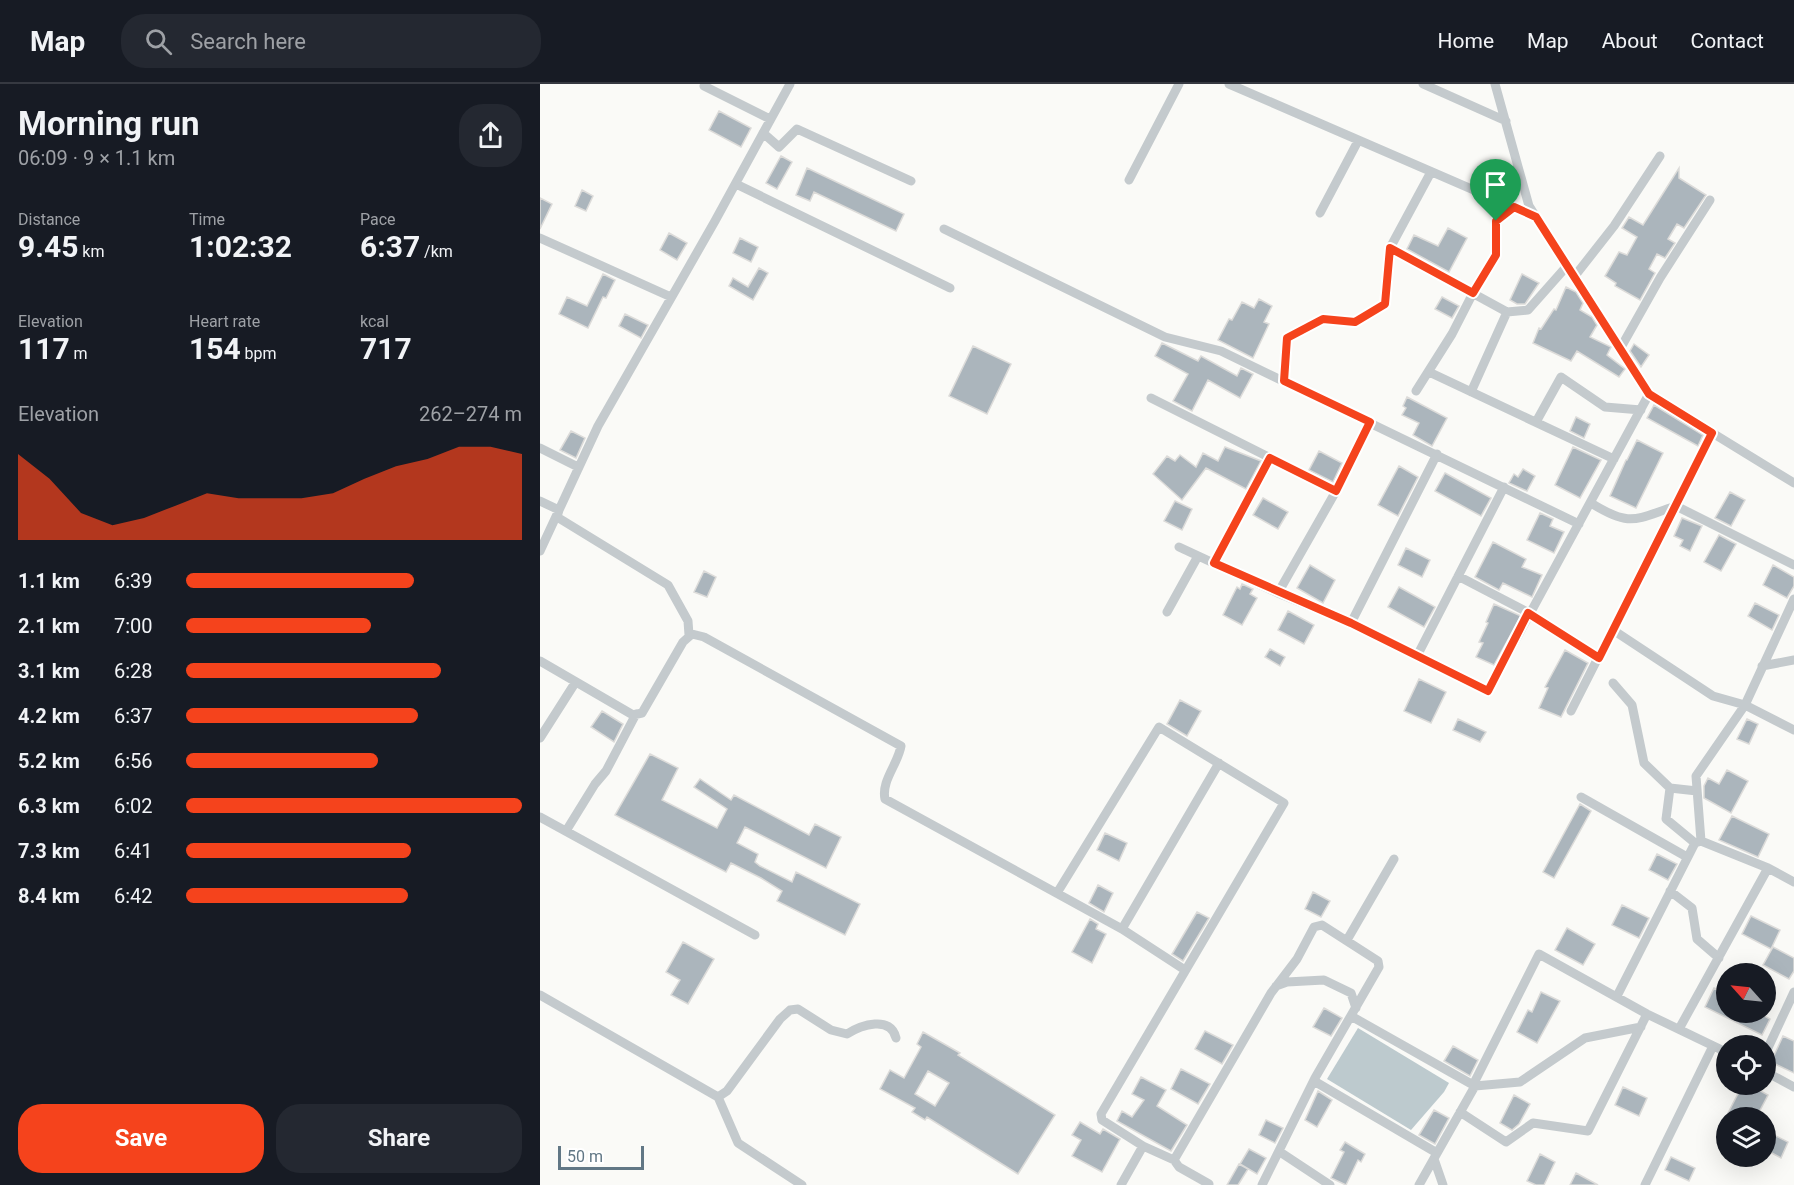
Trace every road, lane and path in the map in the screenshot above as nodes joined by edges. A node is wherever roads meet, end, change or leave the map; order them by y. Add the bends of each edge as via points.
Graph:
1 (790, 84) edge
2 (1179, 84) edge
3 (1229, 84) edge
4 (1423, 84) edge
5 (1495, 84) edge
6 (703, 85) edge
7 (770, 119) junction
8 (1506, 121) junction
9 (763, 133) junction
10 (1358, 141) junction
11 (1660, 156) dead end
12 (1431, 172) junction
13 (1129, 180) dead end
14 (911, 181) dead end
15 (736, 184) junction
16 (1710, 200) dead end
17 (1514, 207) junction
18 (1320, 213) dead end
19 (1536, 217) junction
20 (944, 230) dead end
21 (540, 238) edge
22 (1390, 248) junction
23 (1567, 266) junction
24 (1574, 277) junction
25 (950, 288) dead end
26 (1473, 293) junction
27 (671, 297) junction
28 (1507, 312) junction
29 (1620, 350) junction
30 (1429, 372) junction
31 (1284, 381) junction
32 (1416, 391) dead end
33 (1471, 392) junction
34 (1649, 394) junction
35 (1151, 398) dead end
36 (1641, 410) junction
37 (1370, 422) junction
38 (1536, 422) junction
39 (1712, 433) junction
40 (540, 448) edge
41 (1437, 454) junction
42 (1270, 458) junction
43 (1614, 459) junction
44 (578, 467) junction
45 (1794, 483) edge
46 (1504, 487) junction
47 (1336, 491) junction
48 (540, 501) edge
49 (1592, 503) junction
50 (1676, 506) junction
51 (559, 510) junction
52 (1579, 524) junction
53 (1179, 547) dead end
54 (540, 551) edge
55 (1198, 556) junction
56 (1214, 563) junction
57 (1794, 565) edge
58 (1458, 576) junction
59 (1278, 593) junction
60 (1794, 598) edge
61 (1167, 612) dead end
62 (1528, 613) junction
63 (1351, 623) junction
64 (1613, 630) junction
65 (692, 634) junction
66 (1417, 656) junction
67 (1599, 658) junction
68 (1794, 660) edge
69 (540, 661) edge
70 (1762, 666) junction
71 (575, 683) junction
72 (1613, 683) dead end
73 (1745, 705) junction
74 (1571, 711) dead end
75 (636, 714) junction
76 (1794, 730) edge
77 (540, 738) edge
78 (1219, 763) junction
79 (1670, 788) junction
80 (1697, 791) junction
81 (1581, 796) dead end
82 (540, 817) edge
83 (566, 831) junction
84 (1698, 842) junction
85 (1687, 857) junction
86 (1394, 859) dead end
87 (1768, 868) junction
88 (1794, 882) edge
89 (1670, 891) junction
90 (1057, 893) junction
91 (1122, 929) junction
92 (755, 935) dead end
93 (1347, 940) junction
94 (1719, 957) junction
95 (1185, 970) junction
96 (1276, 986) junction
97 (1794, 992) edge
98 (540, 995) edge
99 (1617, 996) junction
100 (1353, 1012) junction
101 (1647, 1014) junction
102 (1641, 1027) junction
103 (1679, 1029) junction
104 (1774, 1035) edge
105 (896, 1038) dead end
106 (1713, 1046) junction
107 (1716, 1048) edge
108 (1776, 1077) edge
109 (1314, 1081) junction
110 (1474, 1085) junction
111 (1794, 1086) edge
112 (718, 1097) junction
113 (1460, 1112) junction
114 (1143, 1146) junction
115 (1280, 1152) junction
116 (1436, 1156) junction
117 (1174, 1160) junction
118 (1209, 1184) edge
119 (802, 1185) edge
120 (1121, 1185) edge
121 (1263, 1185) edge
122 (1330, 1185) edge
123 (1419, 1185) edge
124 (1443, 1185) edge
125 (1645, 1185) edge

1 - 7 street
2 - 13 street
3 - 10 street
4 - 8 street
5 - 8 street
6 - 7 street
7 - 9 street
8 - 19 street via 1529,206
9 - 14 street via 779,147 797,129
9 - 15 street
10 - 12 street
10 - 18 street
11 - 24 street via 1614,226
12 - 17 street
12 - 22 street
15 - 25 street
15 - 27 street
16 - 29 street
17 - 19 street
17 - 26 street via 1496,221 1496,255
19 - 23 street
20 - 31 street via 1165,337 1221,351
21 - 27 street
22 - 26 street
22 - 31 street via 1385,304 1355,322 1323,319 1287,338
23 - 24 street
23 - 28 street via 1528,310
24 - 29 street
26 - 28 street
26 - 30 street
27 - 44 street
28 - 33 street
29 - 34 street
30 - 32 street
30 - 33 street
31 - 37 street
33 - 38 street
34 - 36 street
34 - 39 street
35 - 42 street
36 - 38 street via 1605,407 1562,377
36 - 43 street
37 - 41 street
37 - 47 street
38 - 43 street
39 - 45 street
39 - 50 street
40 - 44 street
41 - 46 street
41 - 63 street
42 - 47 street
42 - 56 street
43 - 49 street
44 - 51 street
46 - 52 street
46 - 58 street
47 - 59 street
48 - 51 street
49 - 50 street via 1608,514 1632,520
49 - 52 street
50 - 57 street
50 - 64 street
51 - 54 street
51 - 65 street via 557,517 668,585 688,621 689,635
52 - 62 street
53 - 55 street
55 - 56 street
55 - 61 street
56 - 59 street
58 - 62 street
58 - 66 street
59 - 63 street
60 - 70 street
62 - 66 street via 1488,691
62 - 67 street
63 - 66 street
64 - 67 street
64 - 73 street via 1713,696
65 - 75 street via 683,642 642,713
65 - 90 street via 704,637 901,746 883,789 885,799
67 - 74 street
68 - 70 street
69 - 71 street
70 - 73 street
71 - 75 street
71 - 77 street
72 - 79 street via 1632,705 1644,762
73 - 76 street
73 - 80 street via 1695,776
75 - 83 street via 606,771
78 - 90 street via 1159,727
78 - 91 street
78 - 95 street via 1284,803
79 - 80 street
79 - 84 street via 1666,819
80 - 84 street
81 - 85 street
82 - 83 street
83 - 92 street
84 - 85 street
84 - 87 street
85 - 89 street
86 - 93 street
87 - 88 street
87 - 94 street
89 - 94 street via 1692,908 1697,939
89 - 99 street
90 - 91 street
91 - 95 street
93 - 96 street via 1329,927 1314,927 1297,960
93 - 100 street via 1378,961 1379,968
94 - 103 street
95 - 114 street via 1101,1114 1102,1120
96 - 100 street via 1324,980 1354,995
96 - 117 street
97 - 104 street
98 - 112 street
99 - 101 street
99 - 110 street via 1539,954
100 - 109 street
100 - 110 street
101 - 102 street
101 - 103 street
102 - 110 street via 1585,1038 1520,1082
102 - 113 street via 1588,1131 1533,1123 1506,1142
103 - 106 street
105 - 112 street via 890,1027 862,1024 847,1034 831,1030 798,1009 790,1010 727,1091
106 - 107 street
106 - 125 street
108 - 111 street
109 - 115 street
109 - 116 street
110 - 113 street
112 - 119 street via 738,1143
113 - 116 street
114 - 117 street
114 - 120 street
115 - 121 street
115 - 122 street
116 - 123 street
116 - 124 street
117 - 118 street

